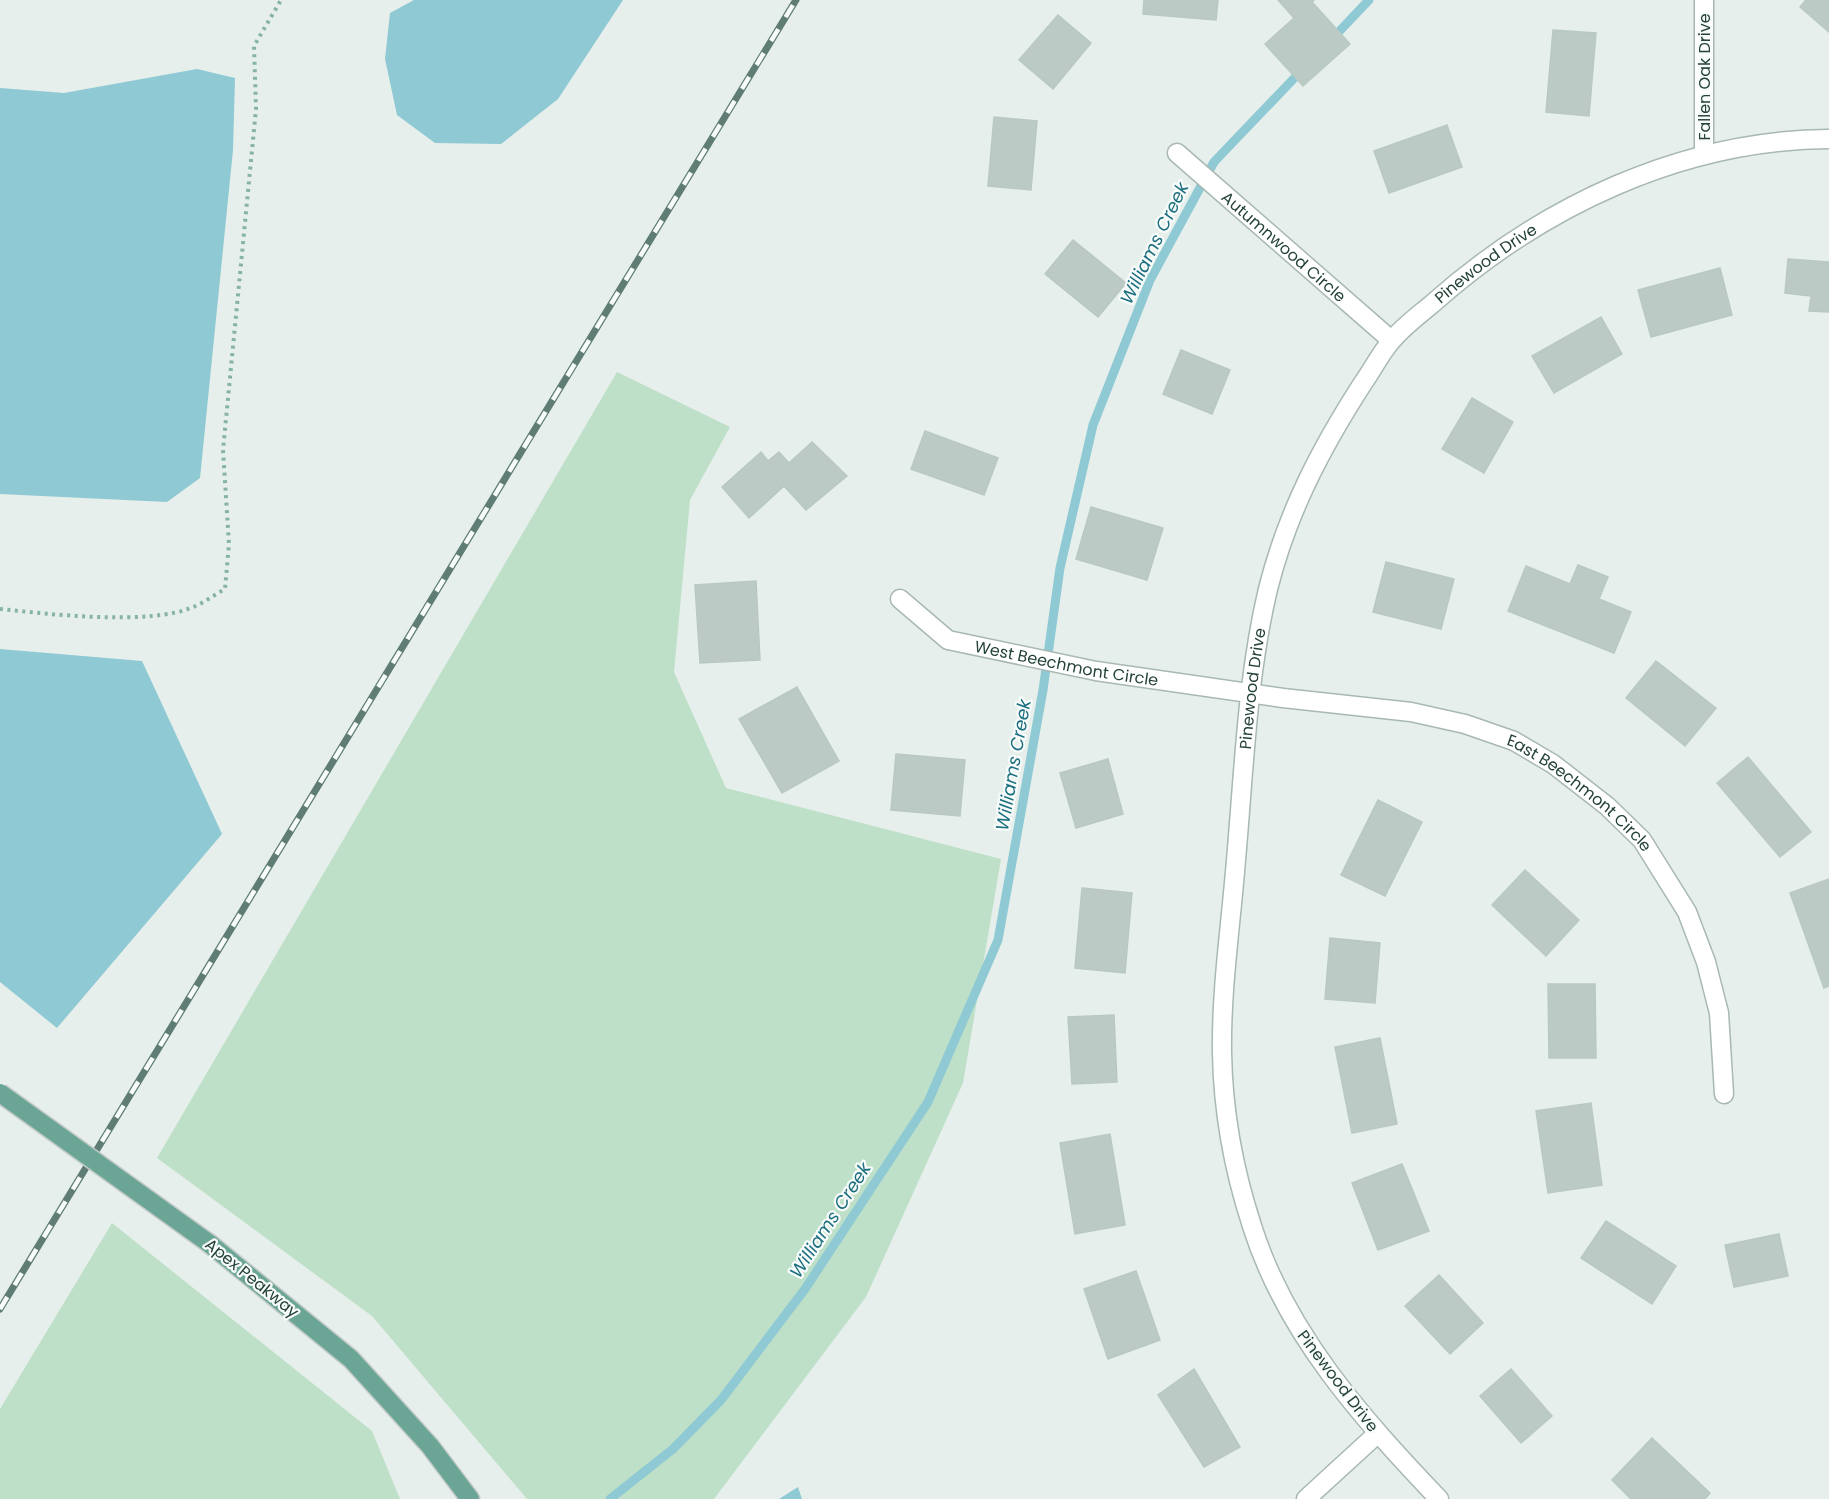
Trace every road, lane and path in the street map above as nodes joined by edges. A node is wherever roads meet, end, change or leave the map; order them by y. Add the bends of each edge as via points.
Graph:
1 (280, 0) edge
2 (1704, 0) edge
3 (1829, 139) edge
4 (1177, 153) dead end
5 (1704, 153) junction
6 (1391, 340) junction
7 (900, 599) dead end
8 (0, 609) edge
9 (1250, 693) junction
10 (0, 1093) edge
11 (1724, 1094) dead end
12 (1377, 1434) junction
13 (470, 1499) edge
14 (1306, 1499) edge
15 (1438, 1499) edge

1 - 8 path via 254,46 256,109 223,450 229,544 225,589 191,608 158,614 123,617
2 - 5 street, Fallen Oak Drive
3 - 5 street, Pinewood Drive via 1771,142
4 - 6 street, Autumnwood Circle
5 - 6 street, Pinewood Drive via 1606,190 1539,222 1502,246
6 - 9 street, Pinewood Drive via 1330,434 1304,484 1268,590
7 - 9 street, West Beechmont Circle via 948,640 1096,671
9 - 11 street, East Beechmont Circle via 1411,712 1465,724 1514,741 1553,764 1606,806 1642,840 1687,912 1706,962 1719,1013
9 - 12 street, Pinewood Drive via 1222,1054 1236,1167 1252,1227 1274,1283 1329,1374
10 - 13 main road, Apex Peakway, bridge via 210,1244 351,1359 430,1446
12 - 14 street
12 - 15 street, Pinewood Drive

